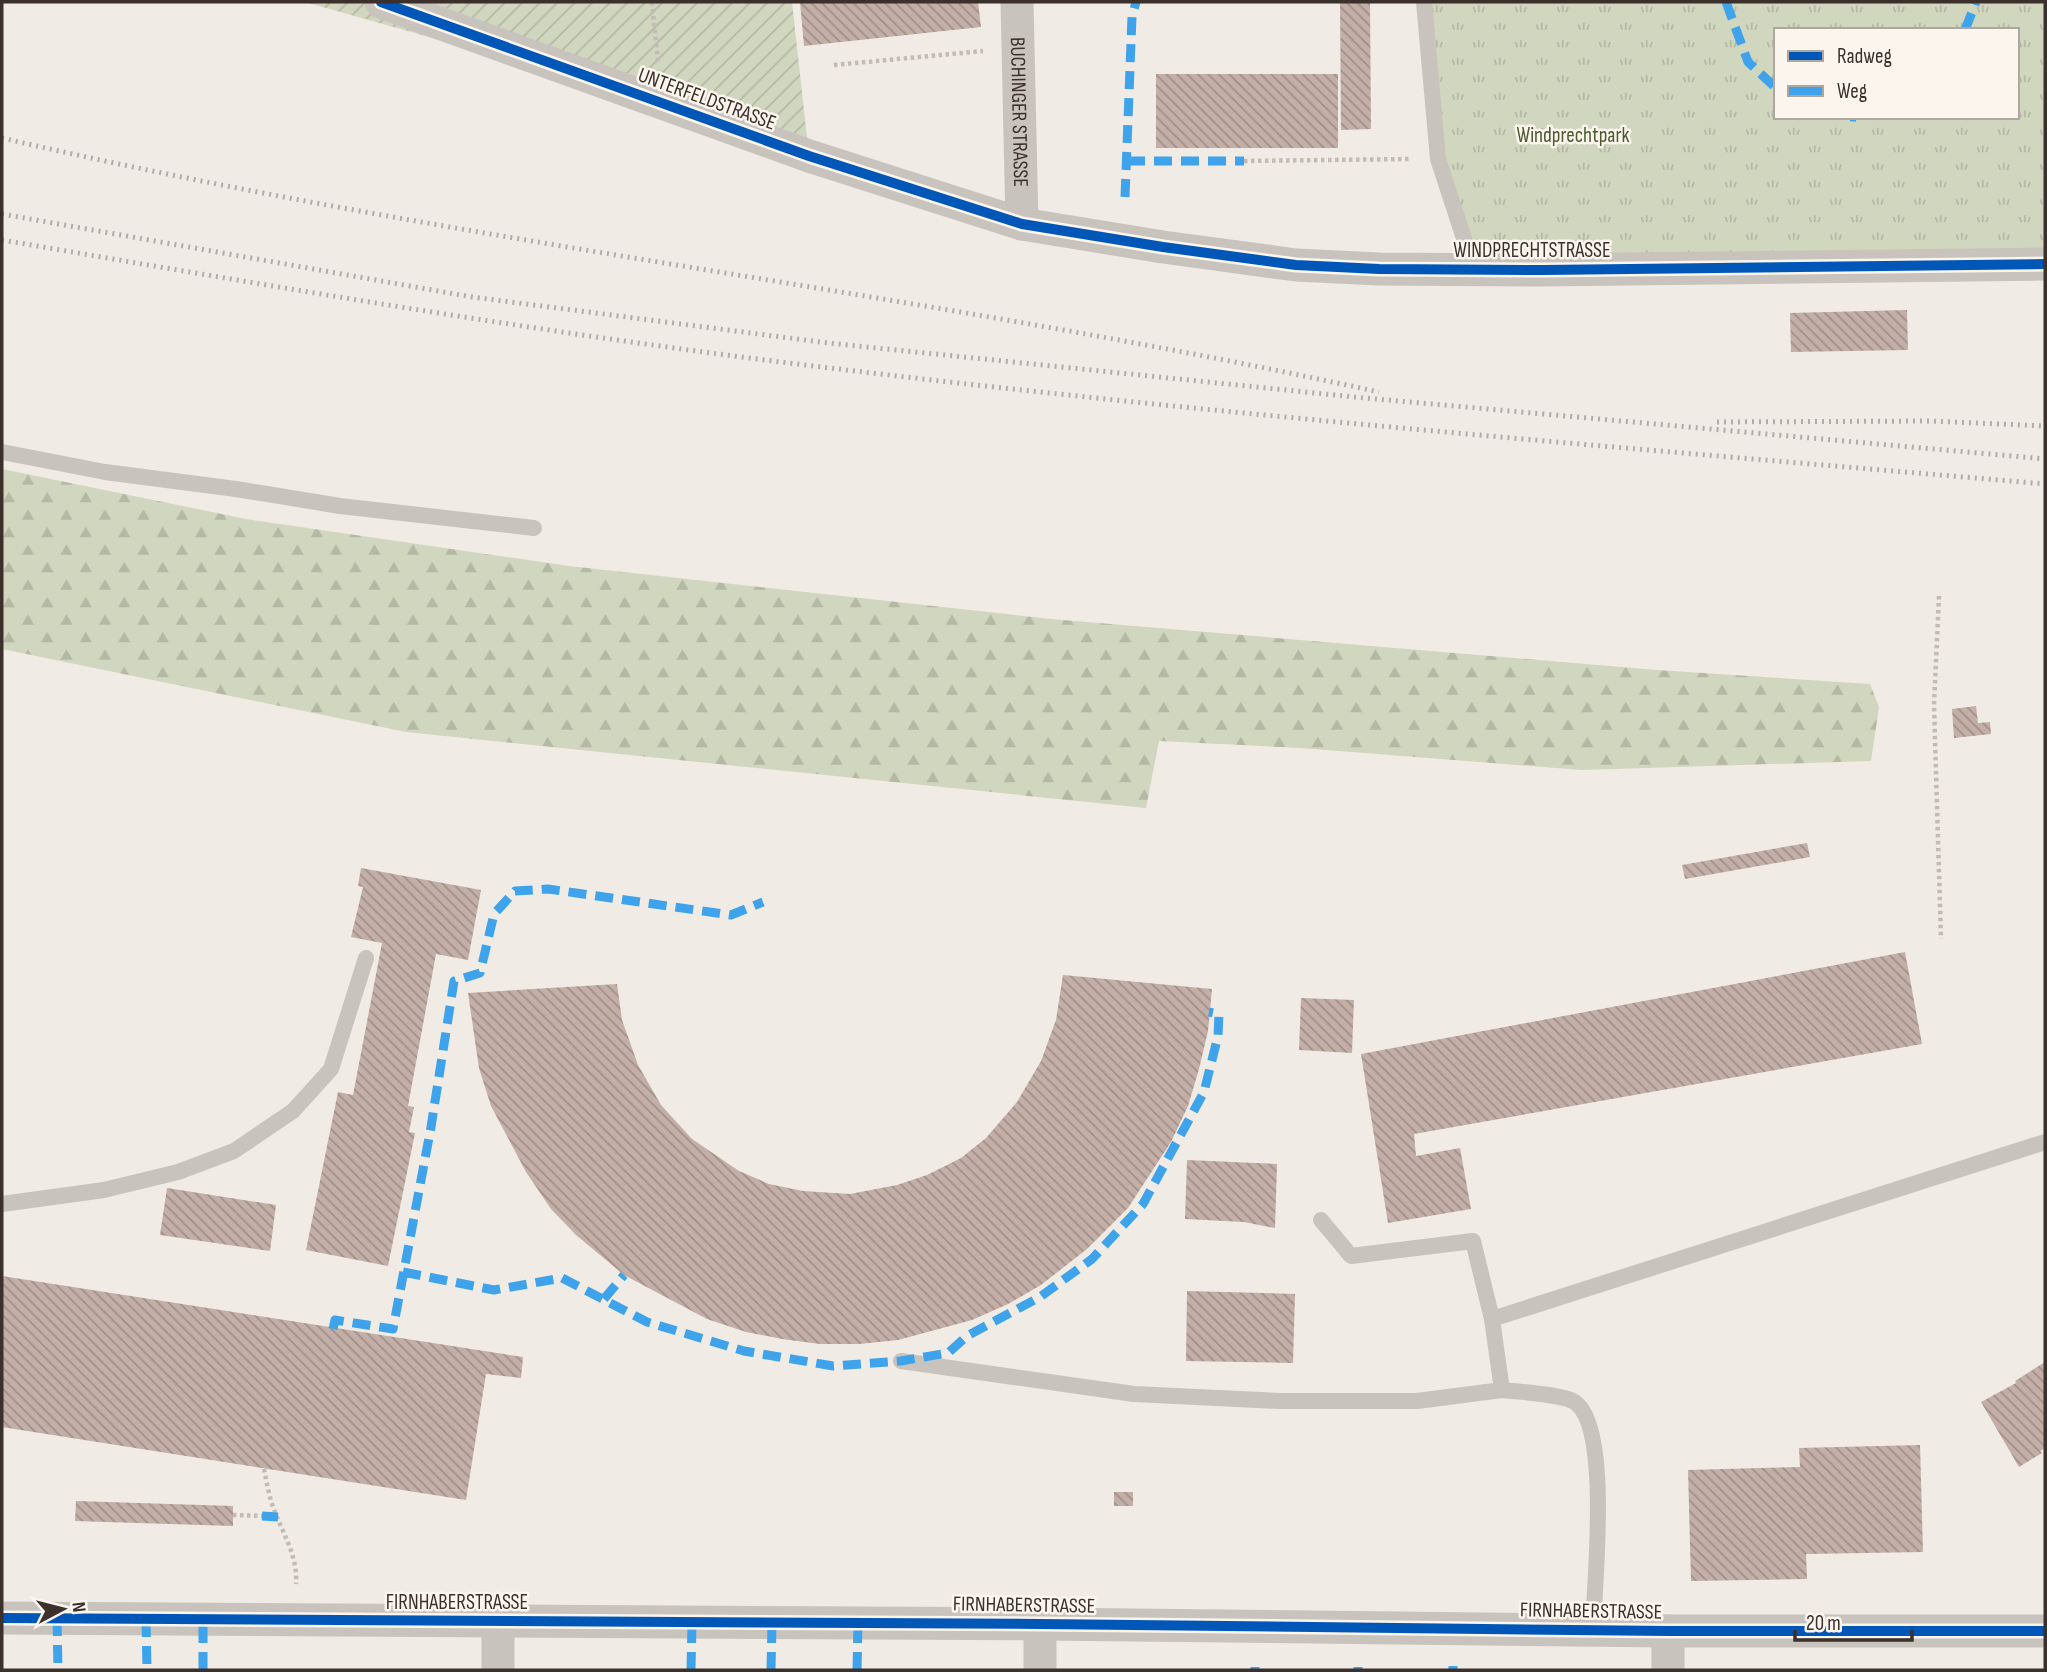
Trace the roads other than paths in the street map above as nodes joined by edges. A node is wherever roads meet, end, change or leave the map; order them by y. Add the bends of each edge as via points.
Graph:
1 (381, 2) edge
2 (1017, 2) edge
3 (1424, 2) edge
4 (1022, 224) junction
5 (2045, 264) edge
6 (1474, 269) junction
7 (2, 452) edge
8 (534, 528) dead end
9 (366, 958) dead end
10 (2045, 1143) edge
11 (2, 1204) edge
12 (1321, 1220) dead end
13 (1492, 1319) junction
14 (901, 1361) dead end
15 (1502, 1390) junction
16 (2, 1618) edge
17 (498, 1621) junction
18 (1040, 1624) junction
19 (1593, 1630) junction
20 (1668, 1631) junction
21 (2045, 1631) edge
22 (498, 1670) edge
23 (1040, 1670) edge
24 (1668, 1670) edge

1 - 4 street, UNTERFELDSTRASSE via 809,156
2 - 4 street, BUCHINGER STRASSE
3 - 6 lane via 1438,159
4 - 6 street, WINDPRECHTSTRASSE via 1296,265
5 - 6 street, WINDPRECHTSTRASSE
7 - 8 lane via 340,506
9 - 11 lane via 331,1069 293,1111 274,1124 234,1151 178,1172 104,1190
10 - 13 lane
12 - 13 lane via 1352,1256 1473,1241
13 - 15 lane
14 - 15 lane via 1134,1394 1266,1401 1417,1401
15 - 19 lane via 1566,1398 1577,1404 1590,1429 1599,1477
16 - 17 street, FIRNHABERSTRASSE
17 - 18 street, FIRNHABERSTRASSE
17 - 22 street
18 - 19 street, FIRNHABERSTRASSE
18 - 23 street
19 - 20 street, FIRNHABERSTRASSE
20 - 21 street, FIRNHABERSTRASSE
20 - 24 street

